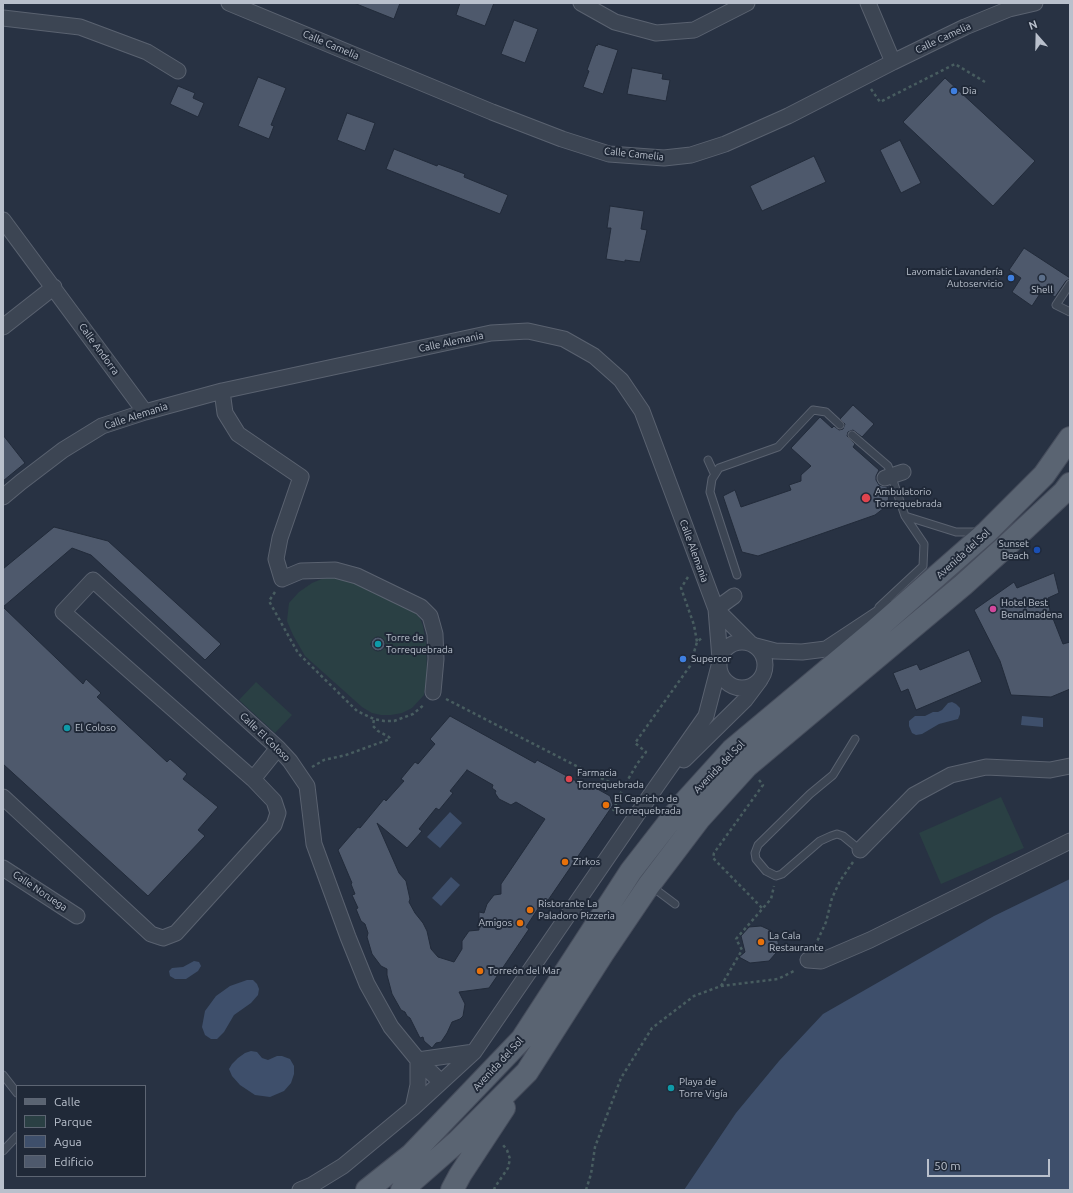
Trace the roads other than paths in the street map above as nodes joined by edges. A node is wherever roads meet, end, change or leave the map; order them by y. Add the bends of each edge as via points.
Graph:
1 (229, 3) edge
2 (581, 3) edge
3 (747, 3) edge
4 (868, 3) edge
5 (1035, 3) edge
6 (3, 18) edge
7 (893, 62) junction
8 (178, 71) dead end
9 (3, 220) edge
10 (1070, 284) edge
11 (54, 287) junction
12 (1070, 312) edge
13 (3, 327) edge
14 (222, 392) junction
15 (145, 412) junction
16 (840, 425) dead end
17 (852, 435) dead end
18 (1070, 438) edge
19 (708, 460) dead end
20 (715, 474) junction
21 (1070, 484) edge
22 (3, 497) edge
23 (905, 516) junction
24 (987, 532) junction
25 (946, 570) junction
26 (738, 575) dead end
27 (734, 596) dead end
28 (717, 617) junction
29 (855, 629) junction
30 (753, 644) junction
31 (719, 663) junction
32 (760, 680) junction
33 (432, 692) road end
34 (855, 739) dead end
35 (278, 748) junction
36 (1070, 766) edge
37 (253, 779) junction
38 (656, 787) junction
39 (3, 797) edge
40 (1070, 841) edge
41 (860, 850) joint
42 (3, 868) edge
43 (649, 885) junction
44 (675, 904) dead end
45 (77, 916) dead end
46 (808, 960) road end
47 (474, 1052) junction
48 (418, 1060) junction
49 (527, 1072) junction
50 (3, 1075) edge
51 (441, 1082) junction
52 (16, 1092) edge
53 (413, 1108) junction
54 (16, 1137) edge
55 (3, 1151) edge
56 (300, 1190) edge
57 (367, 1190) edge
58 (402, 1190) edge
59 (452, 1190) edge

1 - 7 street, Calle Camelia via 492,112 609,154 664,158 691,156 788,116
2 - 3 street via 615,22 656,33 694,30
4 - 7 street
5 - 7 street, Calle Camelia via 1009,9 965,27
6 - 8 street via 80,27 147,52
9 - 11 street, Calle Andorra
10 - 12 lane via 1056,305
11 - 13 street
11 - 15 street, Calle Andorra
14 - 15 street, Calle Alemania
14 - 28 street, Calle Alemania via 491,333 528,331 564,339 594,356 621,380 642,411
14 - 33 street via 225,413 238,434 301,477 280,538 276,558 282,579 301,570 335,570 358,576 421,607 430,616 435,634 436,659
15 - 22 street, Calle Alemania via 102,426 63,450
16 - 20 lane via 826,412 813,410 778,447 719,468
17 - 23 lane via 888,466
18 - 24 main road, Avenida del Sol via 1044,475
19 - 20 lane
20 - 26 lane via 710,492
21 - 43 main road, Avenida del Sol via 963,586 747,766 699,819
23 - 24 lane via 956,532
23 - 29 lane via 924,544 923,566
24 - 25 main road, Avenida del Sol
25 - 29 street
25 - 57 main road, Avenida del Sol via 732,750 631,870 522,1039 411,1155
27 - 28 street
28 - 30 street, Calle Alemania
28 - 31 street
29 - 30 street via 826,649 802,652 775,651
30 - 31 street via 734,642 723,652
30 - 32 street via 762,651 765,658 766,666
31 - 32 street via 720,674 738,688 746,688
31 - 38 street via 706,716
32 - 38 street via 745,700
34 - 41 lane via 834,775 810,794 758,845 755,853 756,859 766,871 776,876 782,874 820,841 837,834 844,836
35 - 37 street
35 - 37 street, Calle El Coloso via 93,580 63,612
35 - 48 street, Calle El Coloso via 290,760 307,786 314,844 367,984 391,1027
36 - 41 street via 1050,770 986,767 951,775 914,795
37 - 39 street via 274,801 278,813 274,825 176,933 163,938 151,934
38 - 47 street
40 - 46 street via 870,940 821,961
42 - 45 street, Calle Noruega
43 - 44 lane
43 - 49 main road, Avenida del Sol
47 - 48 street
47 - 51 street
48 - 51 street, Calle El Coloso
48 - 53 street via 418,1085
49 - 58 main road, Avenida del Sol via 458,1141
49 - 59 main road
50 - 52 lane
51 - 53 street
53 - 56 street via 343,1166
54 - 55 lane

